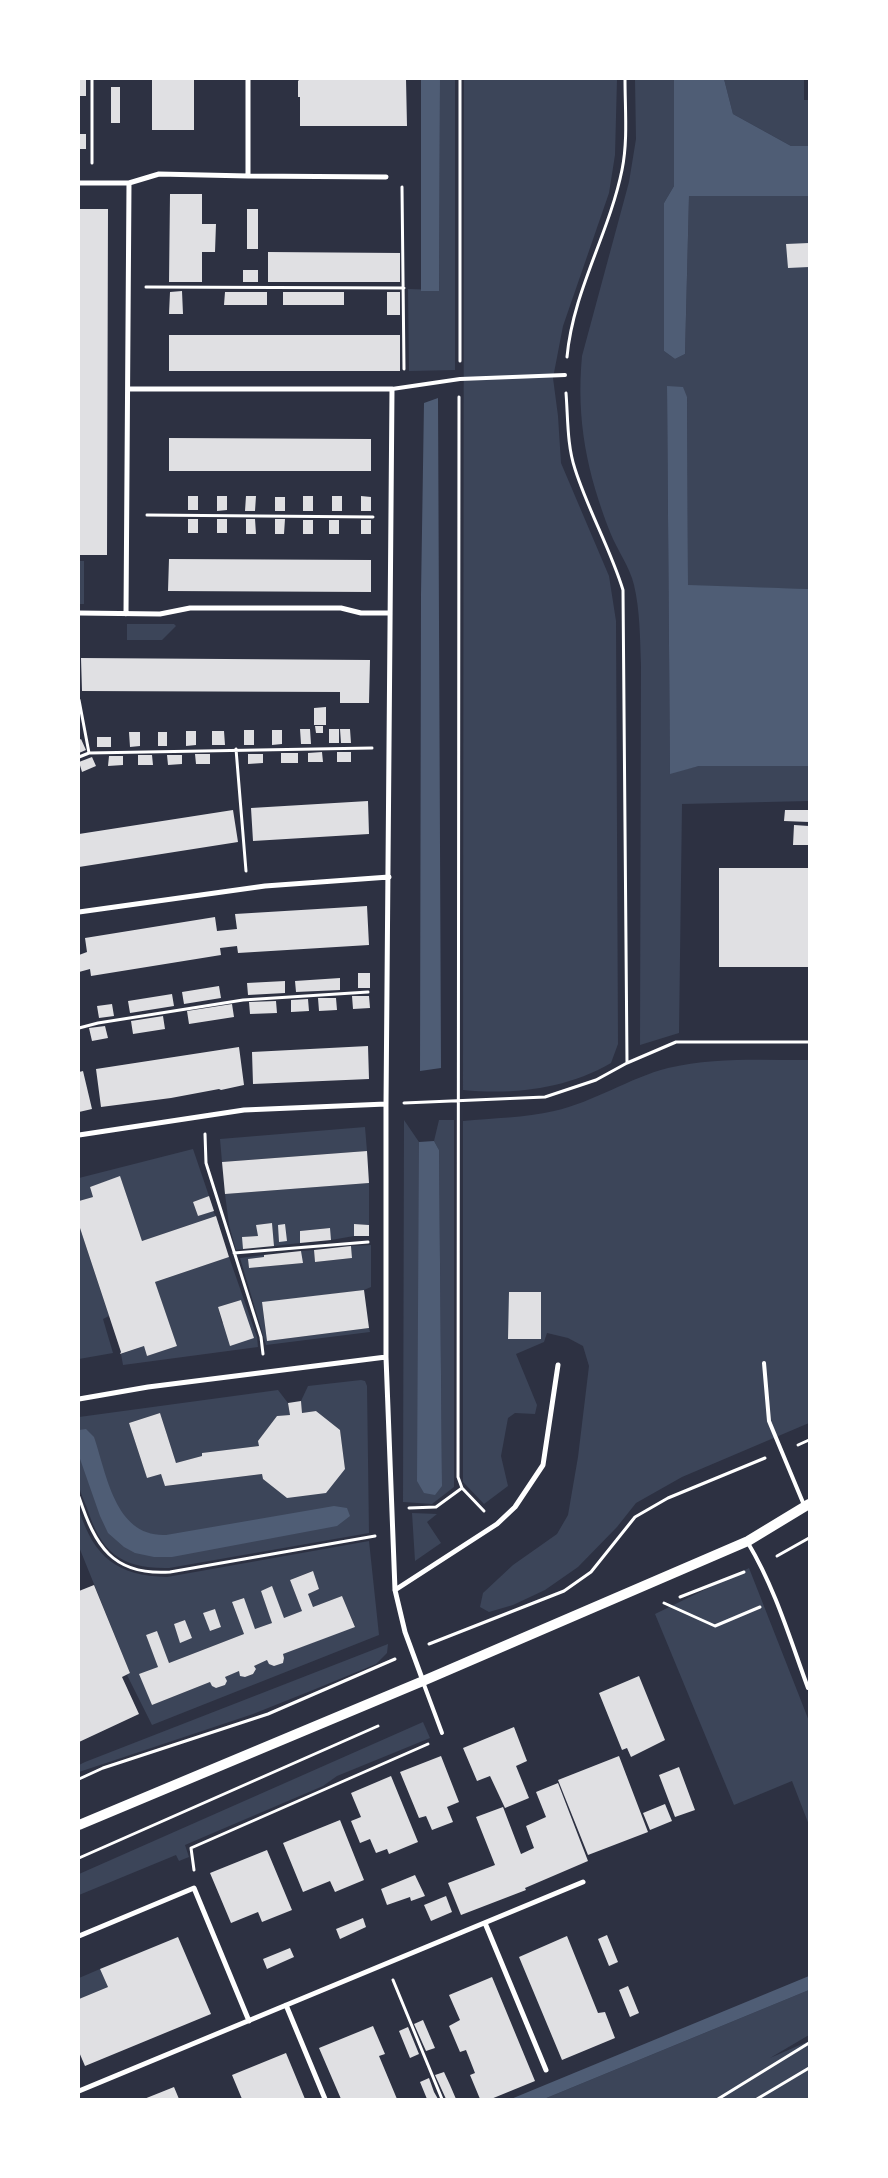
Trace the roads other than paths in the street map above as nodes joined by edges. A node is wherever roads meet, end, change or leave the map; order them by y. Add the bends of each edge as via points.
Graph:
1 (248, 79) edge
2 (248, 176) junction
3 (386, 177) road end
4 (79, 183) edge
5 (129, 183) junction
6 (565, 376) road end
7 (128, 389) junction
8 (392, 389) junction
9 (79, 613) edge
10 (390, 613) junction
11 (126, 614) junction
12 (389, 877) junction
13 (79, 912) edge
14 (386, 1104) junction
15 (79, 1135) edge
16 (386, 1357) junction
17 (764, 1363) dead end
18 (558, 1365) dead end
19 (79, 1399) edge
20 (807, 1506) edge
21 (748, 1541) junction
22 (396, 1590) junction
23 (423, 1681) junction
24 (808, 1688) edge
25 (442, 1734) road end
26 (79, 1824) edge
27 (583, 1882) dead end
28 (486, 1922) junction
29 (79, 1936) edge
30 (286, 2005) junction
31 (249, 2021) junction
32 (546, 2070) dead end
33 (79, 2091) edge
34 (325, 2099) edge

1 - 2 street
2 - 3 street
2 - 5 street via 159,174
4 - 5 street
5 - 7 street
6 - 8 lane via 460,379
7 - 8 street
7 - 11 street
8 - 10 street
9 - 11 street
10 - 11 street via 361,613 341,608 190,608 160,614
10 - 12 street
12 - 13 street via 247,888
12 - 14 street
14 - 15 street via 244,1110
14 - 16 street
16 - 19 street
16 - 22 street
17 - 20 lane via 769,1421
18 - 22 street via 543,1465 515,1507 497,1524
20 - 21 main road
21 - 23 main road
21 - 24 lane via 762,1565
22 - 23 street via 405,1632
23 - 25 lane
23 - 26 main road
27 - 28 street
28 - 30 street
28 - 32 street
29 - 31 street via 194,1888
30 - 31 street
30 - 34 street
31 - 33 street

